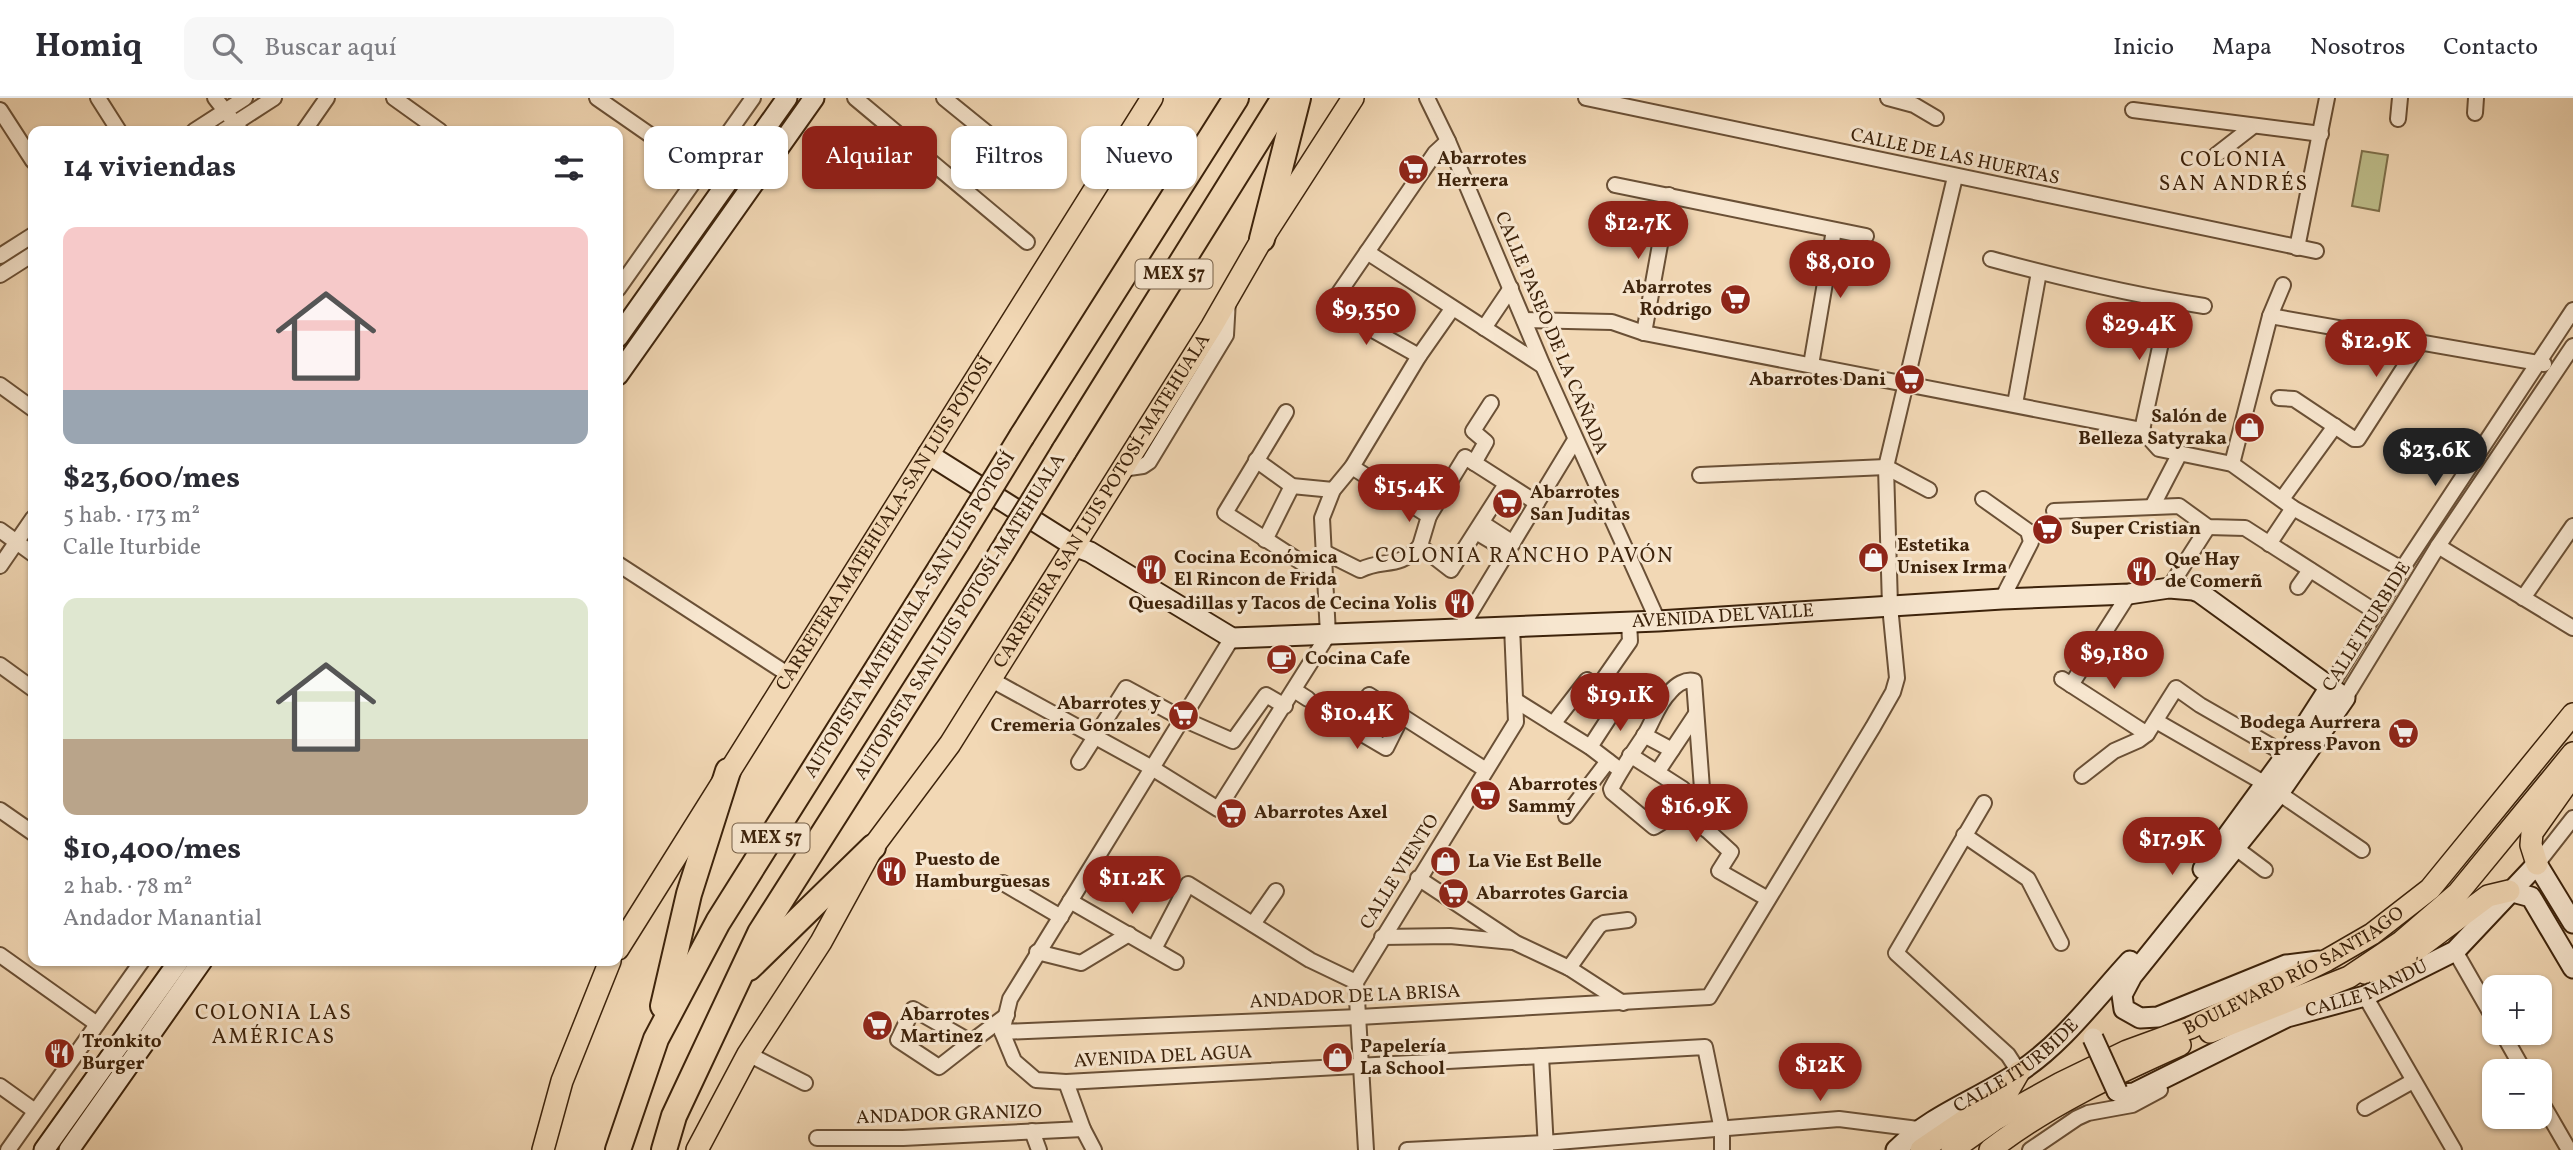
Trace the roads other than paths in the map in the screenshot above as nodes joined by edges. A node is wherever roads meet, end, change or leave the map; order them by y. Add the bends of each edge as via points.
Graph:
1 (99, 98) edge
2 (215, 98) edge
3 (245, 98) edge
4 (274, 98) edge
5 (327, 98) edge
6 (394, 98) edge
7 (597, 98) edge
8 (753, 98) edge
9 (787, 98) edge
10 (855, 98) edge
11 (944, 98) edge
12 (1153, 98) edge
13 (1236, 98) edge
14 (1284, 98) edge
15 (1298, 98) edge
16 (1353, 98) edge
17 (1427, 98) edge
18 (1586, 98) edge
19 (1888, 98) edge
20 (2327, 98) edge
21 (2400, 98) edge
22 (808, 100) edge
23 (0, 110) edge
24 (2133, 110) dead end
25 (224, 112) junction
26 (1937, 118) dead end
27 (2398, 119) dead end
28 (116, 126) edge
29 (202, 126) edge
30 (231, 126) edge
31 (237, 126) edge
32 (307, 126) edge
33 (433, 126) edge
34 (733, 126) edge
35 (978, 126) edge
36 (2252, 127) junction
37 (644, 131) edge
38 (2321, 134) junction
39 (1448, 141) junction
40 (28, 153) edge
41 (2216, 155) dead end
42 (1955, 177) junction
43 (1615, 186) dead end
44 (689, 189) edge
45 (1669, 195) junction
46 (1834, 230) junction
47 (1866, 236) dead end
48 (28, 238) edge
49 (1262, 239) junction
50 (1027, 242) dead end
51 (2297, 248) junction
52 (2316, 251) dead end
53 (1367, 252) junction
54 (0, 256) edge
55 (1991, 259) dead end
56 (28, 261) edge
57 (623, 264) edge
58 (631, 270) junction
59 (2039, 272) junction
60 (0, 275) edge
61 (623, 282) edge
62 (2283, 285) dead end
63 (1511, 288) junction
64 (2170, 301) junction
65 (2204, 306) dead end
66 (1452, 309) junction
67 (2573, 310) edge
68 (2270, 316) junction
69 (1524, 320) junction
70 (1483, 328) junction
71 (623, 330) edge
72 (1644, 333) junction
73 (2420, 343) junction
74 (2573, 346) edge
75 (1419, 356) junction
76 (2538, 363) junction
77 (1811, 365) junction
78 (1543, 366) junction
79 (2559, 367) junction
80 (623, 368) edge
81 (0, 385) edge
82 (1905, 385) junction
83 (2279, 398) dead end
84 (1490, 403) dead end
85 (2015, 404) junction
86 (28, 405) edge
87 (1286, 412) dead end
88 (2335, 426) junction
89 (2142, 430) junction
90 (1576, 440) junction
91 (931, 448) junction
92 (2180, 453) junction
93 (1256, 460) junction
94 (1474, 463) junction
95 (2232, 464) junction
96 (1352, 467) junction
97 (1886, 467) junction
98 (1700, 475) dead end
99 (1506, 484) junction
100 (1292, 486) junction
101 (1333, 490) junction
102 (1929, 490) dead end
103 (1983, 499) dead end
104 (1537, 503) junction
105 (2288, 503) junction
106 (2152, 507) junction
107 (2053, 511) dead end
108 (1429, 516) junction
109 (28, 526) edge
110 (2573, 526) edge
111 (2208, 527) junction
112 (1479, 528) junction
113 (0, 530) edge
114 (1265, 540) junction
115 (17, 542) junction
116 (2269, 544) junction
117 (1081, 546) junction
118 (1420, 546) junction
119 (2438, 546) junction
120 (1511, 547) junction
121 (28, 550) edge
122 (1324, 552) junction
123 (0, 566) edge
124 (623, 567) edge
125 (2402, 569) junction
126 (2310, 570) junction
127 (1324, 577) junction
128 (2298, 587) dead end
129 (2169, 588) junction
130 (2129, 594) junction
131 (2523, 597) junction
132 (2002, 599) junction
133 (1890, 606) junction
134 (2376, 612) junction
135 (1658, 621) junction
136 (1629, 622) junction
137 (1512, 626) junction
138 (1461, 628) junction
139 (2573, 628) edge
140 (1328, 635) junction
141 (1232, 638) junction
142 (0, 665) edge
143 (789, 675) junction
144 (990, 679) junction
145 (28, 685) edge
146 (1598, 687) junction
147 (1294, 690) junction
148 (2338, 693) junction
149 (1369, 695) dead end
150 (1308, 699) dead end
151 (1515, 700) junction
152 (1285, 706) junction
153 (1696, 714) junction
154 (1402, 716) junction
155 (1182, 719) junction
156 (2157, 720) junction
157 (2571, 722) edge
158 (1553, 724) junction
159 (1347, 725) dead end
160 (2147, 734) junction
161 (1644, 735) junction
162 (1097, 737) junction
163 (1590, 747) junction
164 (1672, 750) junction
165 (2573, 753) edge
166 (1630, 755) junction
167 (2293, 758) junction
168 (1079, 762) dead end
169 (1614, 765) junction
170 (1152, 768) junction
171 (1486, 770) junction
172 (728, 771) junction
173 (1658, 771) junction
174 (2573, 775) edge
175 (2082, 776) dead end
176 (2271, 788) junction
177 (1983, 803) dead end
178 (0, 810) edge
179 (1684, 810) junction
180 (1566, 816) dead end
181 (2573, 818) edge
182 (1705, 829) junction
183 (28, 830) edge
184 (1964, 835) junction
185 (2230, 844) junction
186 (873, 847) junction
187 (2362, 849) dead end
188 (2537, 863) junction
189 (2265, 870) dead end
190 (1418, 877) junction
191 (1003, 883) dead end
192 (1276, 891) dead end
193 (2509, 891) junction
194 (1768, 899) junction
195 (1070, 901) junction
196 (1061, 917) junction
197 (1628, 920) dead end
198 (2573, 923) edge
199 (1253, 925) junction
200 (1129, 934) junction
201 (1382, 937) junction
202 (623, 941) edge
203 (1516, 943) junction
204 (2061, 943) dead end
205 (1154, 949) junction
206 (2455, 951) junction
207 (1037, 953) junction
208 (0, 955) edge
209 (2327, 960) junction
210 (1176, 962) dead end
211 (138, 966) edge
212 (175, 966) edge
213 (198, 966) edge
214 (609, 966) edge
215 (1569, 968) junction
216 (2573, 968) edge
217 (2123, 975) junction
218 (2349, 977) junction
219 (738, 978) junction
220 (1356, 982) junction
221 (2365, 996) junction
222 (2482, 998) edge
223 (1623, 1003) junction
224 (1007, 1014) junction
225 (1359, 1017) junction
226 (97, 1024) junction
227 (1002, 1032) junction
228 (656, 1038) junction
229 (971, 1042) junction
230 (748, 1054) junction
231 (1541, 1056) junction
232 (2203, 1059) junction
233 (1362, 1065) junction
234 (2019, 1072) junction
235 (2413, 1081) junction
236 (1066, 1082) junction
237 (805, 1083) dead end
238 (0, 1086) edge
239 (2365, 1108) dead end
240 (36, 1111) junction
241 (2552, 1121) edge
242 (1083, 1129) junction
243 (1722, 1130) junction
244 (1032, 1132) junction
245 (817, 1138) dead end
246 (1919, 1139) edge
247 (899, 1144) edge
248 (1545, 1146) edge
249 (8, 1150) edge
250 (44, 1150) edge
251 (69, 1150) edge
252 (543, 1150) edge
253 (618, 1150) edge
254 (664, 1150) edge
255 (697, 1150) edge
256 (1040, 1150) edge
257 (1094, 1150) edge
258 (1366, 1150) edge
259 (1407, 1150) edge
260 (1722, 1150) edge
261 (1896, 1150) edge
262 (1952, 1150) edge
263 (1990, 1150) edge
264 (2030, 1150) edge
265 (2454, 1150) edge
266 (2569, 1150) edge

1 - 28 street
2 - 25 street
3 - 25 street
4 - 31 street
5 - 32 street
6 - 33 street
7 - 37 street
8 - 34 street
9 - 71 street
10 - 50 street
11 - 35 street
12 - 91 main road, CARRETERA MATEHUALA-SAN LUIS POTOSÍ
13 - 228 highway, AUTOPISTA MATEHUALA-SAN LUIS POTOSÍ / MEX 57, bridge via 718,922
14 - 219 highway, AUTOPISTA SAN LUIS POTOSÍ-MATEHUALA / MEX 57, bridge via 760,933
15 - 49 highway
16 - 49 main road, CARRETERA SAN LUIS POTOSÍ-MATEHUALA
17 - 39 street, CALLE PASEO DE LA CAÑADA
18 - 42 street, CALLE DE LAS HUERTAS
19 - 26 street
20 - 38 street
21 - 27 street
22 - 80 street
23 - 40 street
24 - 36 street
25 - 29 street
25 - 30 street
36 - 38 street
36 - 41 street
38 - 51 street
39 - 53 street
39 - 63 street, CALLE PASEO DE LA CAÑADA
42 - 51 street, CALLE DE LAS HUERTAS
42 - 82 street
43 - 45 street
44 - 58 street
45 - 46 street
45 - 72 street
46 - 47 street
46 - 77 street
48 - 54 street
49 - 117 main road, CARRETERA SAN LUIS POTOSÍ-MATEHUALA via 1122,469
51 - 52 street, CALLE DE LAS HUERTAS
53 - 66 street
53 - 75 street via 1330,306
55 - 59 street
56 - 60 street
57 - 58 street
58 - 61 street
59 - 64 street
59 - 85 street
62 - 68 street
63 - 69 street, CALLE PASEO DE LA CAÑADA
63 - 70 street
64 - 65 street
64 - 89 street
66 - 70 street
66 - 75 street
67 - 76 street, CALLE ITURBIDE
68 - 73 street
68 - 95 street
69 - 72 street via 1612,322
69 - 78 street, CALLE PASEO DE LA CAÑADA
70 - 78 street
72 - 77 street
73 - 76 street
73 - 88 street via 2358,439
74 - 79 street, CALLE ITURBIDE
75 - 96 street
76 - 79 street
76 - 125 street, CALLE ITURBIDE
77 - 82 street
78 - 90 street, CALLE PASEO DE LA CAÑADA
79 - 119 street, CALLE ITURBIDE
81 - 86 street
82 - 85 street
82 - 97 street
83 - 88 street via 2294,399
84 - 94 street via 1473,431 1486,442
85 - 89 street
87 - 93 street
88 - 105 street
89 - 92 street via 2158,449
90 - 104 street
90 - 135 street, CALLE PASEO DE LA CAÑADA
91 - 117 street
91 - 143 main road, CARRETERA MATEHUALA-SAN LUIS POTOSÍ
92 - 95 street
92 - 106 street
93 - 100 street
93 - 114 street via 1225,513
94 - 99 street
94 - 108 street via 1465,457
95 - 105 street
96 - 101 street
96 - 108 street
97 - 98 street
97 - 102 street
97 - 133 street
99 - 104 street
99 - 112 street
100 - 101 street
100 - 114 street
101 - 122 street via 1322,518
103 - 132 street via 2030,536
104 - 120 street
105 - 116 street
105 - 125 street
106 - 107 street
106 - 111 street via 2179,506
108 - 118 street
109 - 115 street
110 - 131 street
111 - 116 street via 2245,528
111 - 129 street
112 - 118 street via 1451,570
112 - 120 street
113 - 115 street
114 - 127 street
115 - 121 street
115 - 123 street
116 - 126 street
117 - 141 street
117 - 144 main road, CARRETERA SAN LUIS POTOSÍ-MATEHUALA
118 - 122 street via 1411,556 1360,570
119 - 131 street
119 - 148 street, CALLE ITURBIDE
120 - 138 street
122 - 127 street
124 - 143 street
125 - 134 street, CALLE ITURBIDE
126 - 128 street
126 - 134 street
127 - 140 street
129 - 130 street, AVENIDA DEL VALLE
129 - 148 street, AVENIDA DEL VALLE via 2199,592
130 - 132 street, AVENIDA DEL VALLE
130 - 160 street via 2067,682
131 - 139 street
132 - 133 street, AVENIDA DEL VALLE
133 - 135 street, AVENIDA DEL VALLE
133 - 194 street via 1893,692
134 - 148 street, CALLE ITURBIDE
135 - 136 street, AVENIDA DEL VALLE
136 - 137 street, AVENIDA DEL VALLE
136 - 146 street via 1630,641
137 - 138 street, AVENIDA DEL VALLE
137 - 151 street, CALLE VIENTO
138 - 140 street, AVENIDA DEL VALLE
140 - 141 street, AVENIDA DEL VALLE
140 - 147 street
141 - 155 street
142 - 145 street
143 - 172 main road, CARRETERA MATEHUALA-SAN LUIS POTOSÍ
144 - 162 street
144 - 186 main road, CARRETERA SAN LUIS POTOSÍ-MATEHUALA via 950,744
146 - 158 street via 1587,680
146 - 163 street via 1620,701
147 - 150 street
147 - 152 street
148 - 167 street, CALLE ITURBIDE
149 - 154 street
151 - 158 street
151 - 171 street, CALLE VIENTO via 1516,722
152 - 155 street via 1266,695 1233,741
152 - 170 street via 1218,810
153 - 161 street via 1694,681 1685,680 1668,693
153 - 164 street
153 - 182 street
154 - 159 street via 1385,748
154 - 171 street
155 - 162 street via 1126,688
155 - 170 street
156 - 160 street
156 - 167 street via 2176,688
156 - 176 street
157 - 209 main road, BOULEVARD RÍO SANTIAGO via 2430,889 2372,934
158 - 163 street
160 - 175 street via 2114,751
161 - 164 street
161 - 166 street
162 - 168 street
162 - 170 street
163 - 169 street
164 - 173 street
165 - 218 main road, BOULEVARD RÍO SANTIAGO via 2458,893 2401,942
166 - 169 street
166 - 173 street
167 - 176 street, CALLE ITURBIDE
169 - 179 street via 1612,792 1654,827
169 - 180 street
170 - 195 street
171 - 190 street, CALLE VIENTO
172 - 202 main road, CARRETERA MATEHUALA-SAN LUIS POTOSÍ
172 - 228 highway via 689,894
173 - 179 street via 1683,789
174 - 188 main road via 2532,833
176 - 185 street, CALLE ITURBIDE
176 - 187 street
177 - 184 street
178 - 183 street
179 - 182 street
181 - 188 street, CALLE ÑANDÚ
182 - 194 street via 1731,852 1719,871
184 - 204 street via 2028,879
184 - 234 street via 1896,953 2008,1055
185 - 189 street
185 - 217 street, CALLE ITURBIDE
186 - 219 highway
186 - 230 main road, CARRETERA SAN LUIS POTOSÍ-MATEHUALA via 821,942
188 - 193 street, CALLE ÑANDÚ
188 - 198 street
190 - 201 street, CALLE VIENTO
190 - 203 street
191 - 196 street
192 - 199 street
193 - 206 street, CALLE ÑANDÚ
193 - 216 street via 2531,897
193 - 218 main road via 2488,896 2397,964
194 - 223 street, ANDADOR DE LA BRISA via 1709,997
195 - 196 street
195 - 200 street
196 - 207 street
197 - 215 street via 1599,926
199 - 205 street via 1188,884
199 - 220 street
200 - 205 street
200 - 207 street via 1081,963
201 - 203 street via 1450,936
201 - 220 street, CALLE VIENTO
203 - 215 street
205 - 210 street
206 - 221 street, CALLE ÑANDÚ
206 - 222 street
207 - 224 street via 1010,999
208 - 226 street
209 - 217 street, CALLE ITURBIDE via 2286,965 2148,1018 2133,1017 2124,1009
209 - 262 main road, BOULEVARD RÍO SANTIAGO via 2190,1028 2127,1051 2061,1083
211 - 226 street
212 - 250 street
213 - 251 street
214 - 252 main road via 562,1081
215 - 223 street
217 - 232 street, CALLE ÑANDÚ, bridge via 2093,1020 2094,1038 2117,1091 2134,1093
217 - 234 street, CALLE ITURBIDE
218 - 263 main road, BOULEVARD RÍO SANTIAGO via 2203,1034 2083,1089
219 - 254 highway, AUTOPISTA SAN LUIS POTOSÍ-MATEHUALA / MEX 57 via 674,1116
220 - 225 street
221 - 232 street, CALLE ÑANDÚ via 2287,1017
221 - 235 street
223 - 225 street, ANDADOR DE LA BRISA
224 - 227 street
224 - 229 street
225 - 227 street, ANDADOR DE LA BRISA
225 - 233 street
226 - 240 street
227 - 236 street, AVENIDA DEL AGUA via 1014,1061 1036,1080
228 - 253 highway, AUTOPISTA MATEHUALA-SAN LUIS POTOSÍ / MEX 57
229 - 229 street via 913,1009 898,1040 939,1067
230 - 237 street
230 - 255 main road, CARRETERA SAN LUIS POTOSÍ-MATEHUALA
231 - 233 street, AVENIDA DEL AGUA
231 - 243 street, AVENIDA DEL AGUA via 1705,1047
231 - 248 street
232 - 264 street via 2189,1074 2132,1105 2088,1114
233 - 236 street, AVENIDA DEL AGUA
233 - 258 street
234 - 246 main road via 2008,1091
235 - 239 street
235 - 265 street
236 - 242 street
238 - 240 street
240 - 249 street
241 - 266 street
242 - 244 street, ANDADOR GRANIZO
242 - 257 street
243 - 246 street via 1839,1119
243 - 248 street
243 - 260 street, AVENIDA DEL AGUA
244 - 247 street, ANDADOR GRANIZO
244 - 256 street
245 - 247 street, ANDADOR GRANIZO
246 - 261 street
248 - 259 street

